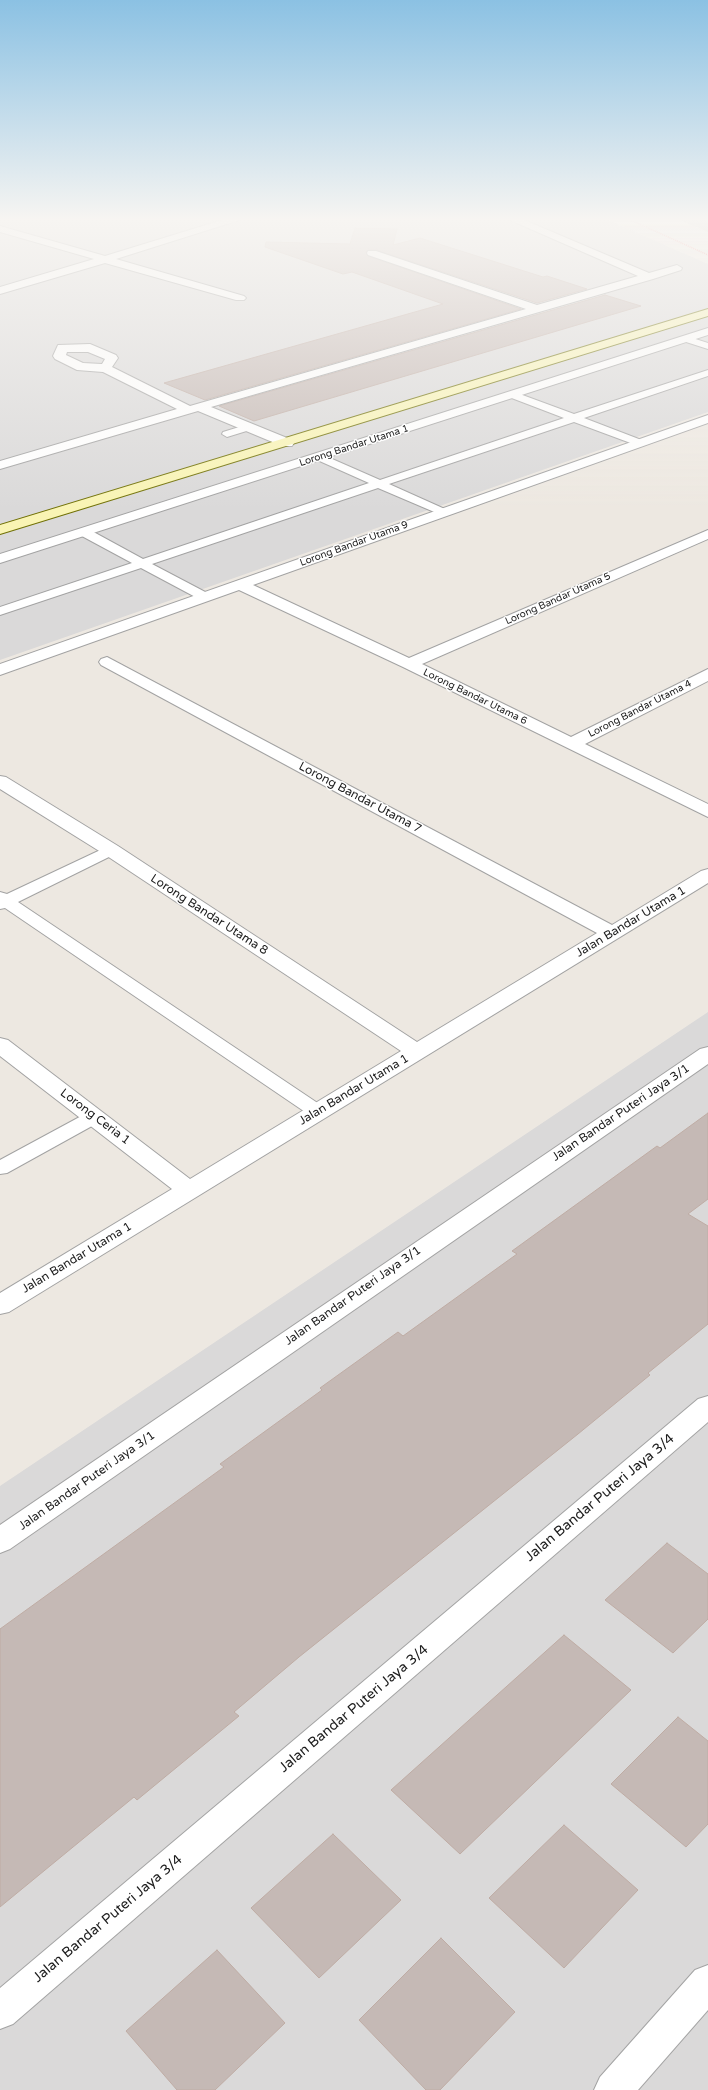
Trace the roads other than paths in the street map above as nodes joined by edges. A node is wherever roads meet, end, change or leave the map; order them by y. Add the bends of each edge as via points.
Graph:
1 (519, 315) edge
2 (671, 315) edge
3 (700, 315) edge
4 (708, 331) edge
5 (686, 338) junction
6 (708, 346) edge
7 (105, 368) dead end
8 (708, 373) edge
9 (513, 395) junction
10 (188, 410) junction
11 (574, 418) junction
12 (708, 419) edge
13 (196, 421) dead end
14 (249, 427) junction
15 (215, 429) dead end
16 (228, 434) junction
17 (274, 437) junction
18 (288, 443) junction
19 (640, 443) junction
20 (251, 444) junction
21 (264, 450) junction
22 (319, 457) junction
23 (0, 465) edge
24 (379, 484) junction
25 (443, 512) junction
26 (0, 520) edge
27 (0, 530) edge
28 (84, 532) junction
29 (708, 534) edge
30 (0, 559) edge
31 (142, 564) junction
32 (240, 585) junction
33 (205, 597) junction
34 (0, 611) edge
35 (107, 662) dead end
36 (409, 664) junction
37 (0, 670) edge
38 (708, 674) edge
39 (571, 744) junction
40 (0, 781) edge
41 (708, 811) edge
42 (111, 850) junction
43 (708, 875) edge
44 (2, 901) edge
45 (612, 933) junction
46 (1, 1046) edge
47 (417, 1052) junction
48 (708, 1054) edge
49 (318, 1112) junction
50 (94, 1117) junction
51 (0, 1168) edge
52 (189, 1190) junction
53 (0, 1305) edge
54 (708, 1406) edge
55 (0, 1541) edge
56 (708, 1983) edge
57 (0, 2011) edge
58 (613, 2090) edge

1 - 10 street
2 - 17 street
3 - 18 street
4 - 5 street, Lorong Bandar Utama 1
5 - 6 lane
5 - 9 street, Lorong Bandar Utama 1
7 - 10 street
8 - 11 lane
9 - 11 lane
9 - 22 street, Lorong Bandar Utama 1
10 - 13 street
10 - 14 street
10 - 23 street
11 - 19 lane
11 - 24 lane
12 - 19 street, Lorong Bandar Utama 9
14 - 16 lane
14 - 17 street
15 - 16 street
16 - 20 street
17 - 18 street
17 - 20 street
18 - 21 street
19 - 25 street, Lorong Bandar Utama 9
20 - 21 street
20 - 26 street
21 - 27 street
22 - 24 lane
22 - 28 street, Lorong Bandar Utama 1
24 - 25 lane
24 - 31 lane
25 - 32 street, Lorong Bandar Utama 9
28 - 30 street, Lorong Bandar Utama 1
28 - 31 lane
29 - 36 street, Lorong Bandar Utama 5
31 - 33 lane
31 - 34 lane
32 - 33 street, Lorong Bandar Utama 9
32 - 36 street, Lorong Bandar Utama 6
33 - 37 street, Lorong Bandar Utama 9
35 - 45 street, Lorong Bandar Utama 7
36 - 39 street, Lorong Bandar Utama 6
38 - 39 street, Lorong Bandar Utama 4
39 - 41 street, Lorong Bandar Utama 6
40 - 42 street, Lorong Bandar Utama 8
42 - 44 lane
42 - 47 street, Lorong Bandar Utama 8
43 - 45 street, Jalan Bandar Utama 1
44 - 49 lane
45 - 47 street, Jalan Bandar Utama 1
46 - 50 street, Lorong Ceria 1
47 - 49 street, Jalan Bandar Utama 1
48 - 55 street, Jalan Bandar Puteri Jaya 3/1
49 - 52 street, Jalan Bandar Utama 1
50 - 51 lane
50 - 52 street, Lorong Ceria 1
52 - 53 street, Jalan Bandar Utama 1
54 - 57 street, Jalan Bandar Puteri Jaya 3/4
56 - 58 street

